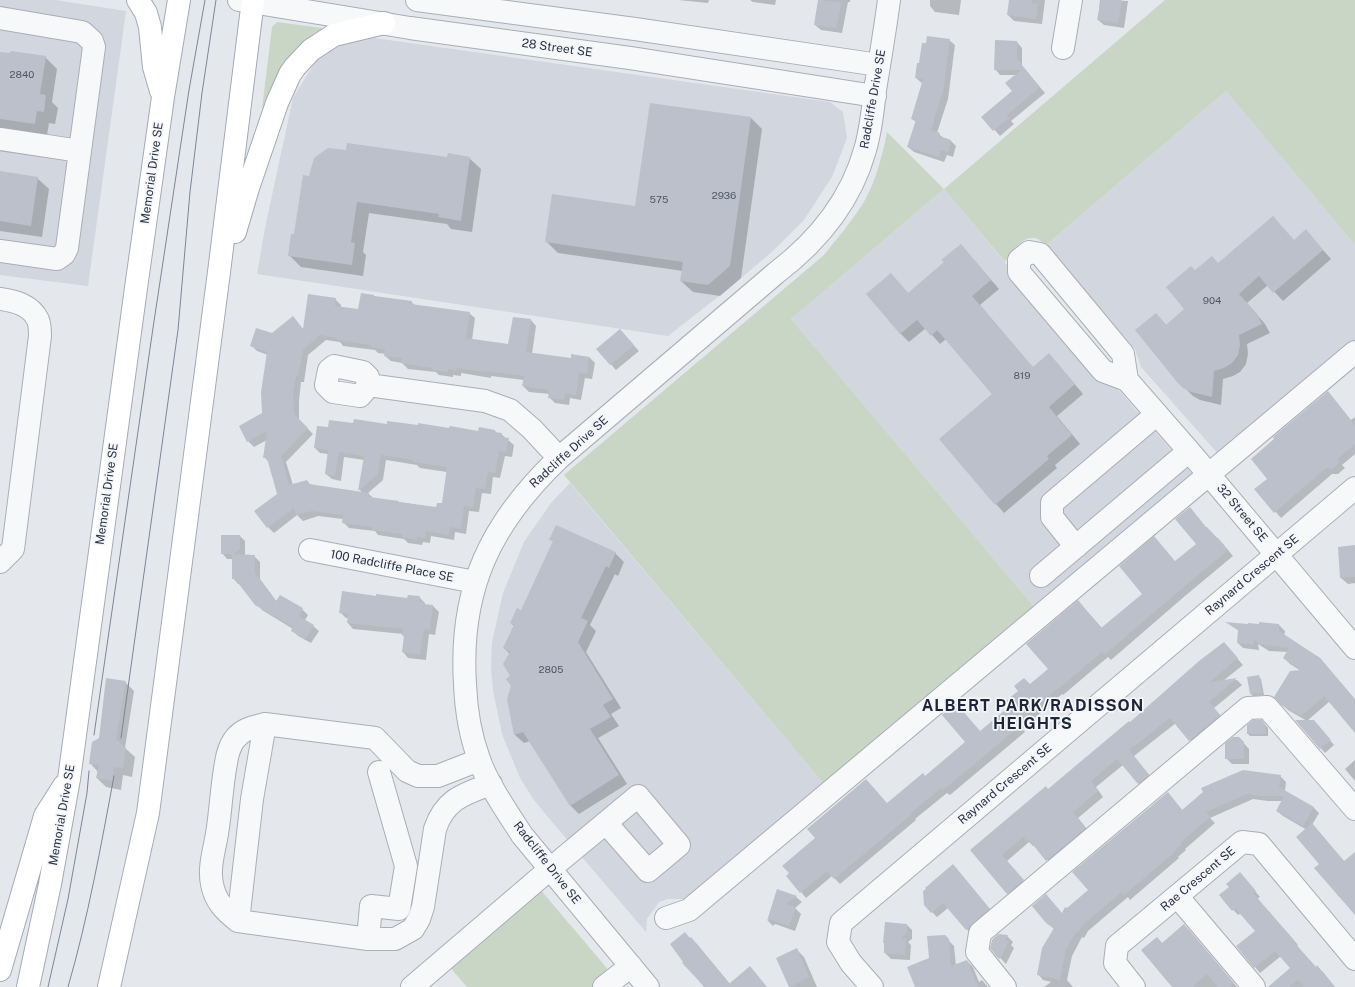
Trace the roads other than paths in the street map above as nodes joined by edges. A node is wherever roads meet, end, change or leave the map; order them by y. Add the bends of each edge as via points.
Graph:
1 (138, 0) edge
2 (179, 0) edge
3 (417, 0) edge
4 (890, 0) edge
5 (1071, 0) edge
6 (248, 1) edge
7 (0, 18) edge
8 (384, 23) junction
9 (1063, 48) dead end
10 (879, 65) junction
11 (875, 96) junction
12 (163, 97) junction
13 (0, 139) edge
14 (80, 151) junction
15 (0, 251) edge
16 (219, 272) junction
17 (0, 299) edge
18 (1355, 352) edge
19 (1127, 380) junction
20 (368, 385) dead end
21 (1157, 414) junction
22 (1190, 451) junction
23 (559, 458) junction
24 (1210, 475) junction
25 (1355, 488) edge
26 (1076, 547) junction
27 (310, 550) dead end
28 (1276, 555) junction
29 (0, 562) edge
30 (1041, 576) dead end
31 (475, 582) junction
32 (1355, 648) edge
33 (265, 724) junction
34 (479, 760) junction
35 (379, 772) dead end
36 (69, 779) junction
37 (491, 784) junction
38 (1355, 809) edge
39 (606, 823) dead end
40 (550, 869) junction
41 (1177, 896) junction
42 (666, 918) dead end
43 (238, 921) junction
44 (368, 939) junction
45 (1355, 959) edge
46 (631, 966) junction
47 (0, 970) edge
48 (28, 987) edge
49 (109, 987) edge
50 (412, 987) edge
51 (604, 987) edge
52 (648, 987) edge
53 (872, 987) edge
54 (1005, 987) edge
55 (1134, 987) edge
56 (1254, 987) edge

1 - 12 main road via 146,12 150,27 154,67
2 - 12 main road, Memorial Drive SE
3 - 10 street
4 - 10 street, Radcliffe Drive SE
5 - 9 street
6 - 8 street, 28 Street SE
6 - 16 main road
7 - 14 street via 82,32 92,41 94,47
8 - 11 street, 28 Street SE
8 - 16 main road via 334,35 311,50 290,74 277,103 248,188 228,256
10 - 11 street, Radcliffe Drive SE
11 - 23 street, Radcliffe Drive SE via 868,139 861,162 846,196 823,229 793,260
12 - 36 main road, Memorial Drive SE
13 - 14 street
14 - 15 street via 67,248 64,254 57,259
16 - 49 main road via 148,813
17 - 29 street via 30,308 38,321 40,336 13,549
18 - 24 street
19 - 19 street via 1123,354 1040,254 1029,252 1019,260 1019,272 1102,371
19 - 21 street, 32 Street SE
20 - 23 street via 485,401 510,410
21 - 22 street, 32 Street SE
21 - 26 street via 1052,503 1052,518
22 - 24 street, 32 Street SE
22 - 26 street
23 - 31 street, Radcliffe Drive SE via 526,491 506,518 494,538
24 - 28 street, 32 Street SE
24 - 42 street via 689,910
25 - 28 street, Raynard Crescent SE
26 - 30 street
27 - 31 street, 100 Radcliffe Place SE
28 - 32 street, 32 Street SE
28 - 53 street, Raynard Crescent SE via 841,923 838,942 851,963
31 - 34 street, Radcliffe Drive SE via 465,637 464,675 468,717
33 - 34 street via 375,738 407,771 418,776 438,776
33 - 43 street via 252,799
33 - 43 street via 240,733 233,742 226,762 211,868 216,898
34 - 37 street, Radcliffe Drive SE
35 - 44 street via 406,866 399,909 371,906
36 - 47 main road via 45,816
36 - 48 main road, Memorial Drive SE
37 - 40 street, Radcliffe Drive SE via 522,835
37 - 44 street via 452,802 439,818 423,908 413,929 396,939
38 - 54 street via 1267,706 1248,708 980,933 977,952
39 - 40 street
40 - 46 street, Radcliffe Drive SE
40 - 50 street
41 - 45 street, Rae Crescent SE via 1242,842 1259,844
41 - 55 street, Rae Crescent SE via 1117,946 1114,963
41 - 56 street
43 - 44 street
46 - 51 street
46 - 52 street, Radcliffe Drive SE

